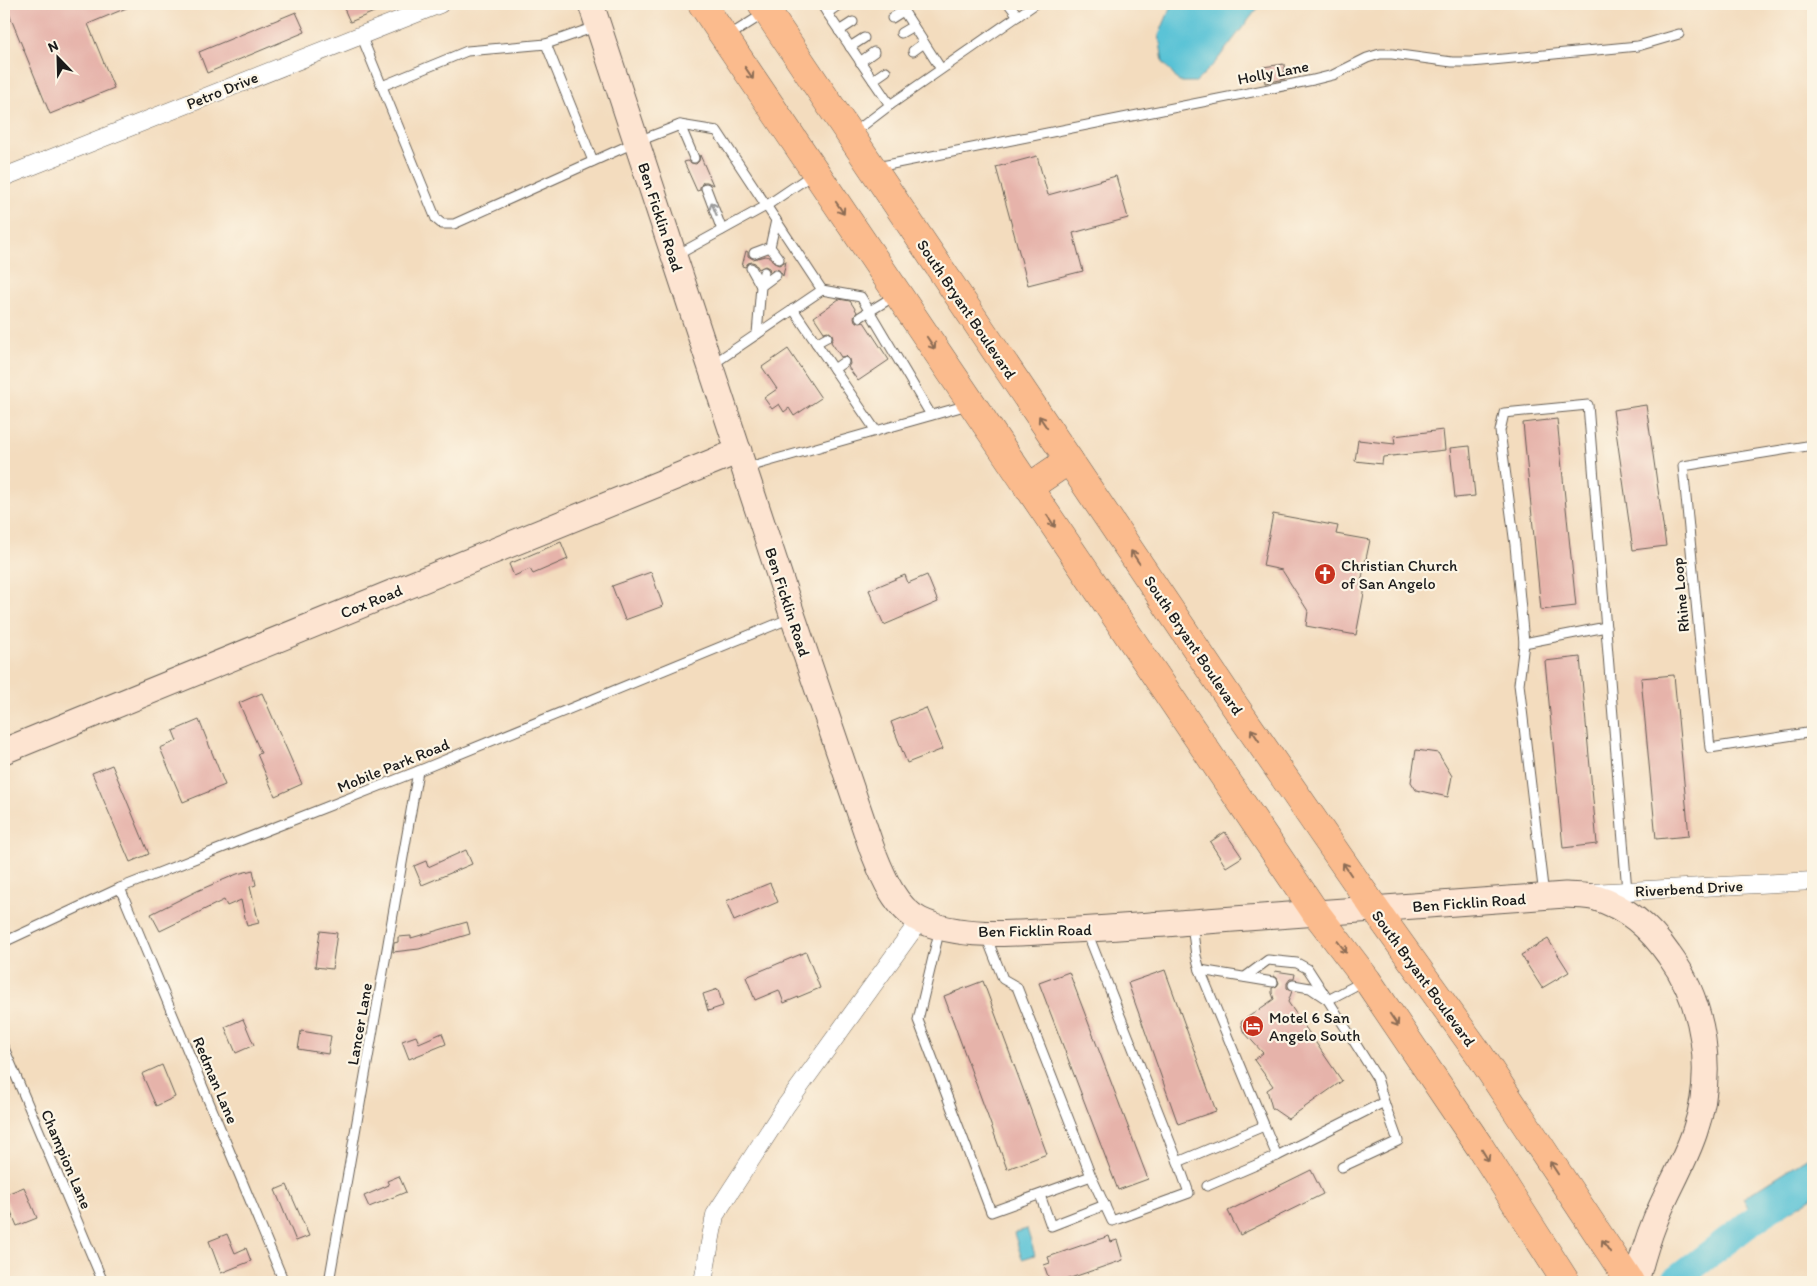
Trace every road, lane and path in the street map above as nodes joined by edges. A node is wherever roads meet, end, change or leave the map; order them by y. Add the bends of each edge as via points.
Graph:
1 (440, 4) edge
2 (702, 4) edge
3 (821, 4) edge
4 (840, 4) edge
5 (1009, 4) edge
6 (1035, 4) edge
7 (769, 6) edge
8 (901, 7) edge
9 (827, 13) junction
10 (594, 15) edge
11 (1018, 16) junction
12 (892, 18) dead end
13 (853, 22) dead end
14 (913, 26) junction
15 (839, 31) junction
16 (902, 34) dead end
17 (1679, 34) dead end
18 (361, 35) junction
19 (864, 38) dead end
20 (725, 39) junction
21 (924, 43) junction
22 (546, 44) junction
23 (850, 47) junction
24 (913, 51) dead end
25 (874, 52) dead end
26 (860, 62) junction
27 (941, 69) junction
28 (886, 71) dead end
29 (873, 80) junction
30 (382, 86) junction
31 (890, 105) junction
32 (680, 125) junction
33 (850, 136) junction
34 (636, 142) junction
35 (694, 158) dead end
36 (593, 162) junction
37 (872, 168) junction
38 (816, 172) junction
39 (4, 177) edge
40 (706, 188) dead end
41 (766, 206) junction
42 (776, 220) junction
43 (722, 230) junction
44 (770, 246) junction
45 (754, 253) dead end
46 (768, 256) dead end
47 (674, 257) junction
48 (779, 259) dead end
49 (750, 268) dead end
50 (764, 272) dead end
51 (776, 275) dead end
52 (761, 286) junction
53 (822, 290) junction
54 (898, 294) junction
55 (793, 309) junction
56 (869, 310) junction
57 (860, 316) dead end
58 (757, 334) junction
59 (827, 337) dead end
60 (816, 343) junction
61 (844, 362) dead end
62 (710, 366) junction
63 (834, 369) junction
64 (972, 404) junction
65 (931, 415) junction
66 (876, 431) junction
67 (1813, 445) edge
68 (742, 459) junction
69 (1069, 460) junction
70 (1028, 488) junction
71 (793, 617) junction
72 (1606, 627) junction
73 (1524, 643) junction
74 (1813, 732) edge
75 (4, 751) edge
76 (418, 771) junction
77 (1813, 881) edge
78 (120, 888) junction
79 (1555, 896) junction
80 (1625, 901) junction
81 (1374, 909) junction
82 (1316, 913) junction
83 (1191, 922) junction
84 (930, 923) junction
85 (1086, 930) junction
86 (985, 933) junction
87 (4, 942) edge
88 (1200, 970) junction
89 (1245, 977) junction
90 (1367, 980) junction
91 (1274, 982) dead end
92 (1293, 985) dead end
93 (1328, 1000) junction
94 (4, 1048) edge
95 (1384, 1102) junction
96 (1264, 1126) junction
97 (1277, 1156) junction
98 (1178, 1162) junction
99 (1342, 1167) dead end
100 (1091, 1176) junction
101 (1207, 1186) dead end
102 (1040, 1195) junction
103 (1105, 1205) junction
104 (103, 1282) edge
105 (284, 1282) edge
106 (329, 1282) edge
107 (703, 1282) edge
108 (1566, 1282) edge
109 (1630, 1282) edge
110 (1636, 1282) edge

1 - 18 street, Petro Drive
2 - 20 main road
3 - 9 lane
4 - 9 lane
5 - 11 lane
6 - 11 lane
7 - 20 lane
7 - 33 main road, South Bryant Boulevard
8 - 12 lane
8 - 14 lane
9 - 15 lane
10 - 22 lane
10 - 34 street, Ben Ficklin Road
11 - 27 lane
13 - 15 lane
14 - 16 lane
14 - 21 lane
15 - 23 lane
17 - 37 lane, Holly Lane via 1638,46 1471,62 1380,54 1333,75 1313,80
18 - 30 lane
18 - 39 street, Petro Drive
19 - 23 lane
20 -> 38 main road
21 - 24 lane
21 - 27 lane
22 - 30 lane via 467,51
22 - 36 lane
23 - 26 lane
25 - 26 lane
26 - 29 lane
27 - 31 lane
28 - 29 lane
29 - 31 lane
30 - 36 lane via 436,219 442,224 454,224
31 - 33 lane
32 - 34 lane
32 - 35 lane
32 - 41 lane via 717,131
33 - 37 main road, South Bryant Boulevard
34 - 36 lane
34 - 47 street, Ben Ficklin Road
69 -> 37 main road, South Bryant Boulevard
38 - 41 lane
38 -> 54 main road
43 -> 40 lane
41 - 42 lane
41 - 43 lane
42 - 44 lane
42 - 53 lane
43 - 47 lane
44 - 45 lane
44 - 46 lane
44 - 48 lane
47 - 62 street, Ben Ficklin Road
49 - 52 lane
50 - 52 lane
51 - 52 lane
52 - 58 lane
53 - 55 lane
53 - 56 lane via 861,297
54 - 56 lane
54 -> 64 main road
55 - 58 lane
55 - 60 lane
56 - 57 lane
56 - 65 lane via 880,339
58 - 62 lane
59 - 60 lane
60 - 63 lane
61 - 63 lane
62 - 68 street, Ben Ficklin Road
63 - 66 lane
64 - 65 lane
64 - 70 main road
65 - 66 lane
66 - 68 lane
67 - 74 lane, Rhine Loop via 1683,466 1710,748
68 - 71 street, Ben Ficklin Road
68 - 75 street, Cox Road
69 - 70 main road
81 -> 69 main road, South Bryant Boulevard
70 -> 82 main road
71 - 76 lane, Mobile Park Road
71 - 84 street, Ben Ficklin Road via 878,864 892,892 911,914
72 - 73 lane
72 - 73 lane via 1588,405 1504,412 1500,431
72 - 80 lane
73 - 79 lane via 1519,684
76 - 78 lane, Mobile Park Road
76 - 106 lane, Lancer Lane
77 - 80 street, Riverbend Drive
78 - 87 lane, Mobile Park Road
78 - 105 lane, Redman Lane
79 - 80 street, Ben Ficklin Road
79 - 81 street, Ben Ficklin Road
80 - 110 street, Ben Ficklin Road via 1684,978 1699,1020 1704,1057 1704,1095 1695,1132 1655,1221
81 - 82 street, Ben Ficklin Road
109 -> 81 main road, South Bryant Boulevard via 1479,1054
82 - 83 street, Ben Ficklin Road
82 -> 90 main road
83 - 85 street, Ben Ficklin Road
83 - 88 lane
84 - 86 street, Ben Ficklin Road
84 - 102 lane via 918,1020 991,1212
84 - 107 street via 785,1108 714,1215
85 - 86 street, Ben Ficklin Road
85 - 98 lane
86 - 100 lane via 1003,979 1017,988
88 - 89 lane
88 - 96 lane
89 - 91 lane
89 - 93 lane via 1268,960 1297,963 1308,969
90 - 93 lane
90 -> 108 main road
92 - 93 lane via 1310,988
93 - 95 lane via 1377,1078
94 - 104 lane, Champion Lane
95 - 97 lane
95 - 99 lane via 1398,1141
96 - 97 lane
96 - 98 lane
97 - 101 lane
98 - 103 lane via 1189,1193 1112,1221
100 - 102 lane
100 - 103 lane
102 - 103 lane via 1051,1226

